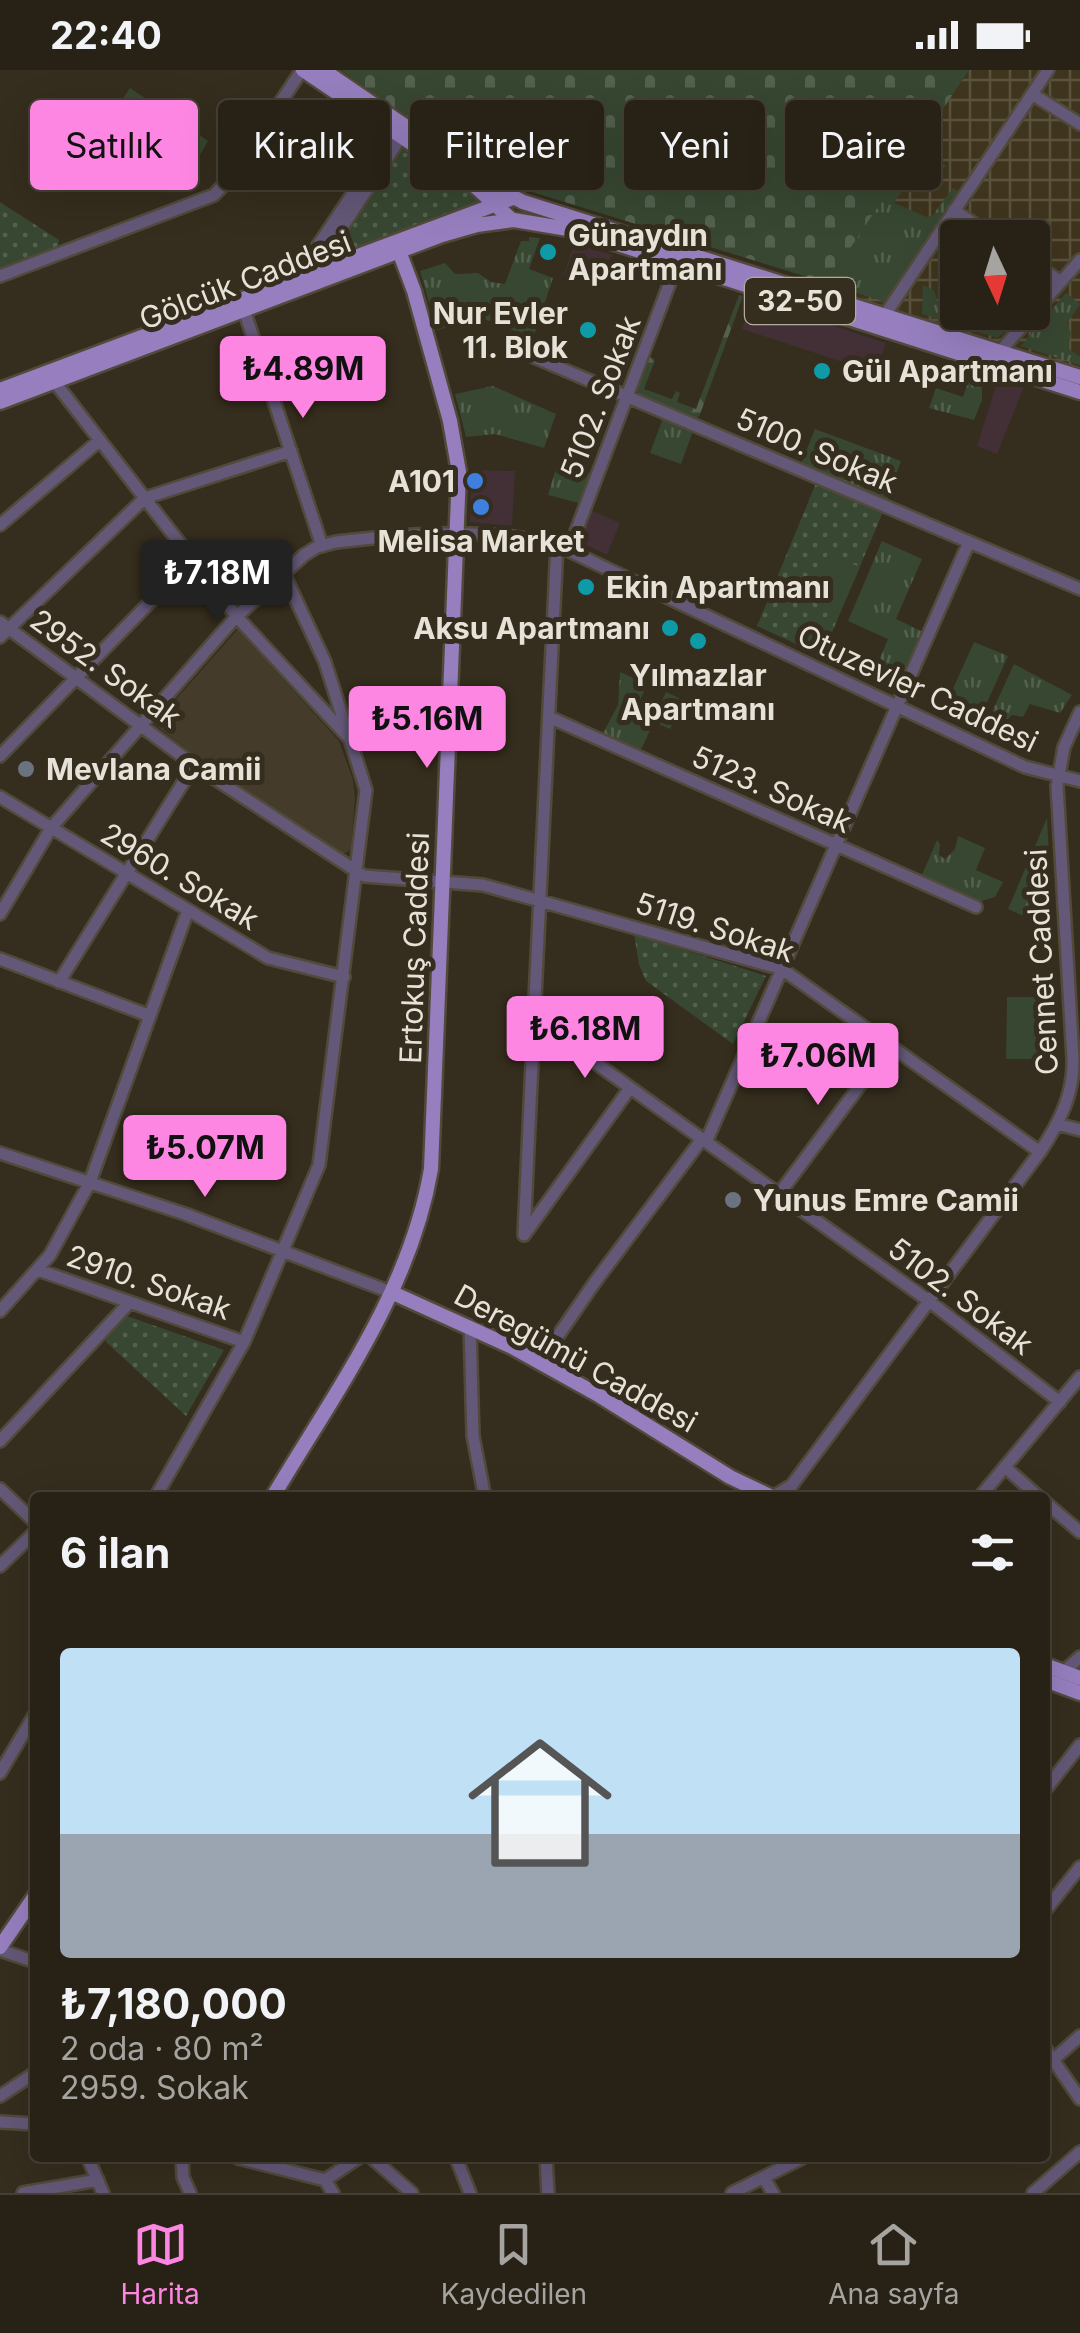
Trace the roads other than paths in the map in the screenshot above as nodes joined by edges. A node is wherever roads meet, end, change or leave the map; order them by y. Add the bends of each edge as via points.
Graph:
1 (303, 70) edge
2 (323, 70) edge
3 (1048, 70) edge
4 (1032, 94) junction
5 (1080, 124) edge
6 (401, 129) junction
7 (510, 208) junction
8 (954, 210) junction
9 (969, 220) edge
10 (399, 251) junction
11 (1080, 260) edge
12 (678, 261) junction
13 (1050, 274) edge
14 (0, 276) edge
15 (307, 280) junction
16 (1061, 282) junction
17 (244, 310) junction
18 (882, 320) junction
19 (534, 357) dead end
20 (995, 357) junction
21 (1079, 375) edge
22 (54, 381) junction
23 (0, 390) edge
24 (1080, 392) edge
25 (626, 396) junction
26 (0, 402) edge
27 (100, 440) junction
28 (291, 450) junction
29 (145, 498) junction
30 (0, 525) edge
31 (458, 536) junction
32 (969, 542) junction
33 (322, 546) junction
34 (563, 547) junction
35 (192, 559) junction
36 (284, 574) junction
37 (1080, 589) edge
38 (237, 617) junction
39 (3, 629) edge
40 (75, 675) junction
41 (897, 705) junction
42 (1080, 712) edge
43 (548, 716) junction
44 (142, 724) junction
45 (350, 738) junction
46 (0, 756) edge
47 (194, 765) junction
48 (1058, 777) junction
49 (1080, 782) edge
50 (0, 797) edge
51 (51, 828) junction
52 (835, 845) junction
53 (356, 872) junction
54 (127, 873) junction
55 (445, 880) junction
56 (540, 900) junction
57 (976, 906) dead end
58 (188, 910) junction
59 (0, 914) edge
60 (0, 960) edge
61 (782, 969) junction
62 (344, 978) junction
63 (59, 982) junction
64 (150, 1016) junction
65 (534, 1019) junction
66 (890, 1045) junction
67 (630, 1088) junction
68 (1057, 1124) junction
69 (1080, 1130) edge
70 (704, 1140) junction
71 (1040, 1152) junction
72 (0, 1153) edge
73 (90, 1182) junction
74 (780, 1194) junction
75 (284, 1252) junction
76 (38, 1270) junction
77 (393, 1293) junction
78 (929, 1301) junction
79 (130, 1302) junction
80 (0, 1311) edge
81 (470, 1326) junction
82 (244, 1342) junction
83 (540, 1362) junction
84 (1080, 1377) edge
85 (1060, 1402) junction
86 (0, 1441) edge
87 (1005, 1467) junction
88 (730, 1477) junction
89 (792, 1484) junction
90 (0, 1489) edge
91 (158, 1492) edge
92 (276, 1492) edge
93 (484, 1492) edge
94 (745, 1492) edge
95 (762, 1492) edge
96 (780, 1492) edge
97 (788, 1492) edge
98 (984, 1492) edge
99 (1033, 1492) edge
100 (1050, 1507) edge
101 (30, 1517) edge
102 (1080, 1532) edge
103 (30, 1537) edge
104 (0, 1566) edge
105 (1080, 1657) edge
106 (1050, 1667) edge
107 (1062, 1673) junction
108 (1080, 1678) edge
109 (1050, 1680) edge
110 (1050, 1684) edge
111 (1080, 1693) edge
112 (30, 1722) edge
113 (1079, 1748) edge
114 (0, 1773) edge
115 (1050, 1784) edge
116 (1080, 1867) edge
117 (30, 1904) edge
118 (1050, 1905) edge
119 (0, 1949) edge
120 (30, 1960) edge
121 (1080, 2036) edge
122 (1050, 2055) edge
123 (1054, 2060) junction
124 (30, 2076) edge
125 (0, 2096) edge
126 (1080, 2099) edge
127 (0, 2122) edge
128 (30, 2124) edge
129 (1080, 2152) edge
130 (90, 2162) edge
131 (182, 2162) edge
132 (254, 2162) edge
133 (352, 2162) edge
134 (377, 2162) edge
135 (458, 2162) edge
136 (546, 2162) edge
137 (794, 2162) edge
138 (764, 2178) junction
139 (98, 2180) junction
140 (325, 2180) junction
141 (24, 2193) edge
142 (103, 2193) edge
143 (190, 2193) edge
144 (333, 2193) edge
145 (412, 2193) edge
146 (470, 2193) edge
147 (548, 2193) edge
148 (732, 2193) edge
149 (773, 2193) edge
150 (1033, 2193) edge

1 - 6 main road
1 - 14 street via 214,194
2 - 6 main road
3 - 4 street
4 - 5 street
4 - 8 street
6 - 7 main road
6 - 15 street
7 - 10 main road, Gölcük Caddesi
7 - 12 main road, 32-50
7 - 15 main road, Gölcük Caddesi
7 - 18 main road, 32-50
8 - 9 street
8 - 18 street
10 - 15 main road, Gölcük Caddesi
10 - 31 main road, Ertokuş Caddesi via 456,444
11 - 16 street
12 - 18 main road, 32-50
12 - 25 street, 5102. Sokak
13 - 16 street
15 - 17 main road, Gölcük Caddesi
15 - 23 main road, Gölcük Caddesi
16 - 20 street
17 - 22 main road, Gölcük Caddesi
17 - 28 street
18 - 20 main road, 32-50
19 - 25 street, 5100. Sokak
20 - 21 main road, 32-50
20 - 24 main road, 32-50
22 - 26 main road, Gölcük Caddesi
22 - 27 street
25 - 32 street, 5100. Sokak
25 - 34 street, 5102. Sokak
27 - 29 street
27 - 30 street
28 - 29 street
28 - 33 street
29 - 35 street
29 - 39 street
31 - 33 street, Otuzevler Caddesi
31 - 34 street, Otuzevler Caddesi
31 - 55 main road, Ertokuş Caddesi
32 - 37 street, 5100. Sokak
32 - 41 street
33 - 36 street
34 - 41 street, Otuzevler Caddesi
34 - 43 street, 5102. Sokak
35 - 38 street
35 - 40 street
36 - 38 street
36 - 45 street via 325,662
38 - 44 street
38 - 45 street
39 - 40 street, 2952. Sokak
40 - 44 street, 2952. Sokak
40 - 46 street
41 - 48 street, Otuzevler Caddesi
41 - 52 street
42 - 48 street, Cennet Caddesi
43 - 52 street, 5123. Sokak
43 - 56 street, 5102. Sokak
44 - 47 street, 2952. Sokak
44 - 51 street
45 - 53 street via 366,790
47 - 53 street, 2952. Sokak
47 - 54 street
48 - 49 street, Otuzevler Caddesi
48 - 68 street, Cennet Caddesi via 1074,1072
50 - 51 street, 2960. Sokak
51 - 54 street, 2960. Sokak
51 - 59 street
52 - 57 street, 5123. Sokak
52 - 61 street
53 - 55 street, 2952. Sokak
53 - 62 street
54 - 58 street, 2960. Sokak
54 - 63 street
55 - 56 street, 5119. Sokak
55 - 77 main road, Ertokuş Caddesi via 430,1168 418,1229
56 - 61 street, 5119. Sokak
56 - 65 street, 5102. Sokak
58 - 62 street, 2960. Sokak via 268,958
58 - 64 street
60 - 63 street
61 - 66 street, 5119. Sokak
61 - 70 street
62 - 75 street via 323,1149
63 - 64 street
64 - 73 street
65 - 67 street, 5102. Sokak
65 - 67 street via 524,1234
66 - 71 street, 5119. Sokak
66 - 74 street
67 - 70 street, 5102. Sokak
68 - 69 street
68 - 71 street, Cennet Caddesi
70 - 74 street, 5102. Sokak
70 - 83 street
71 - 78 street, Cennet Caddesi
72 - 73 street
73 - 75 street
73 - 76 street
74 - 78 street, 5102. Sokak
75 - 77 street
75 - 82 street
76 - 79 street, 2910. Sokak
76 - 80 street
77 - 81 main road, Deregümü Caddesi
77 - 92 main road, Ertokuş Caddesi
78 - 85 street, 5102. Sokak
78 - 89 street, Cennet Caddesi
79 - 82 street, 2910. Sokak
79 - 86 street
81 - 83 main road, Deregümü Caddesi
81 - 93 street via 474,1436
82 - 91 street
83 - 88 main road, Deregümü Caddesi
84 - 85 street
85 - 87 street
87 - 98 street
87 - 99 street
88 - 94 main road, Deregümü Caddesi
88 - 95 main road, Deregümü Caddesi
89 - 96 street, Cennet Caddesi
89 - 97 street, Cennet Caddesi
90 - 101 street
100 - 102 street
103 - 104 street
105 - 107 street
106 - 107 main road
107 - 108 main road
107 - 109 street
110 - 111 main road
112 - 114 street
113 - 115 street
116 - 118 street
117 - 119 main road
119 - 120 street
121 - 123 street
122 - 123 street
123 - 126 street
124 - 125 street
127 - 128 street
129 - 150 street
130 - 139 street
131 - 143 street
132 - 140 street
133 - 140 street
134 - 145 street
135 - 146 street
136 - 147 street
137 - 138 street
138 - 148 street
138 - 149 street
139 - 141 street
139 - 142 street
140 - 144 street

